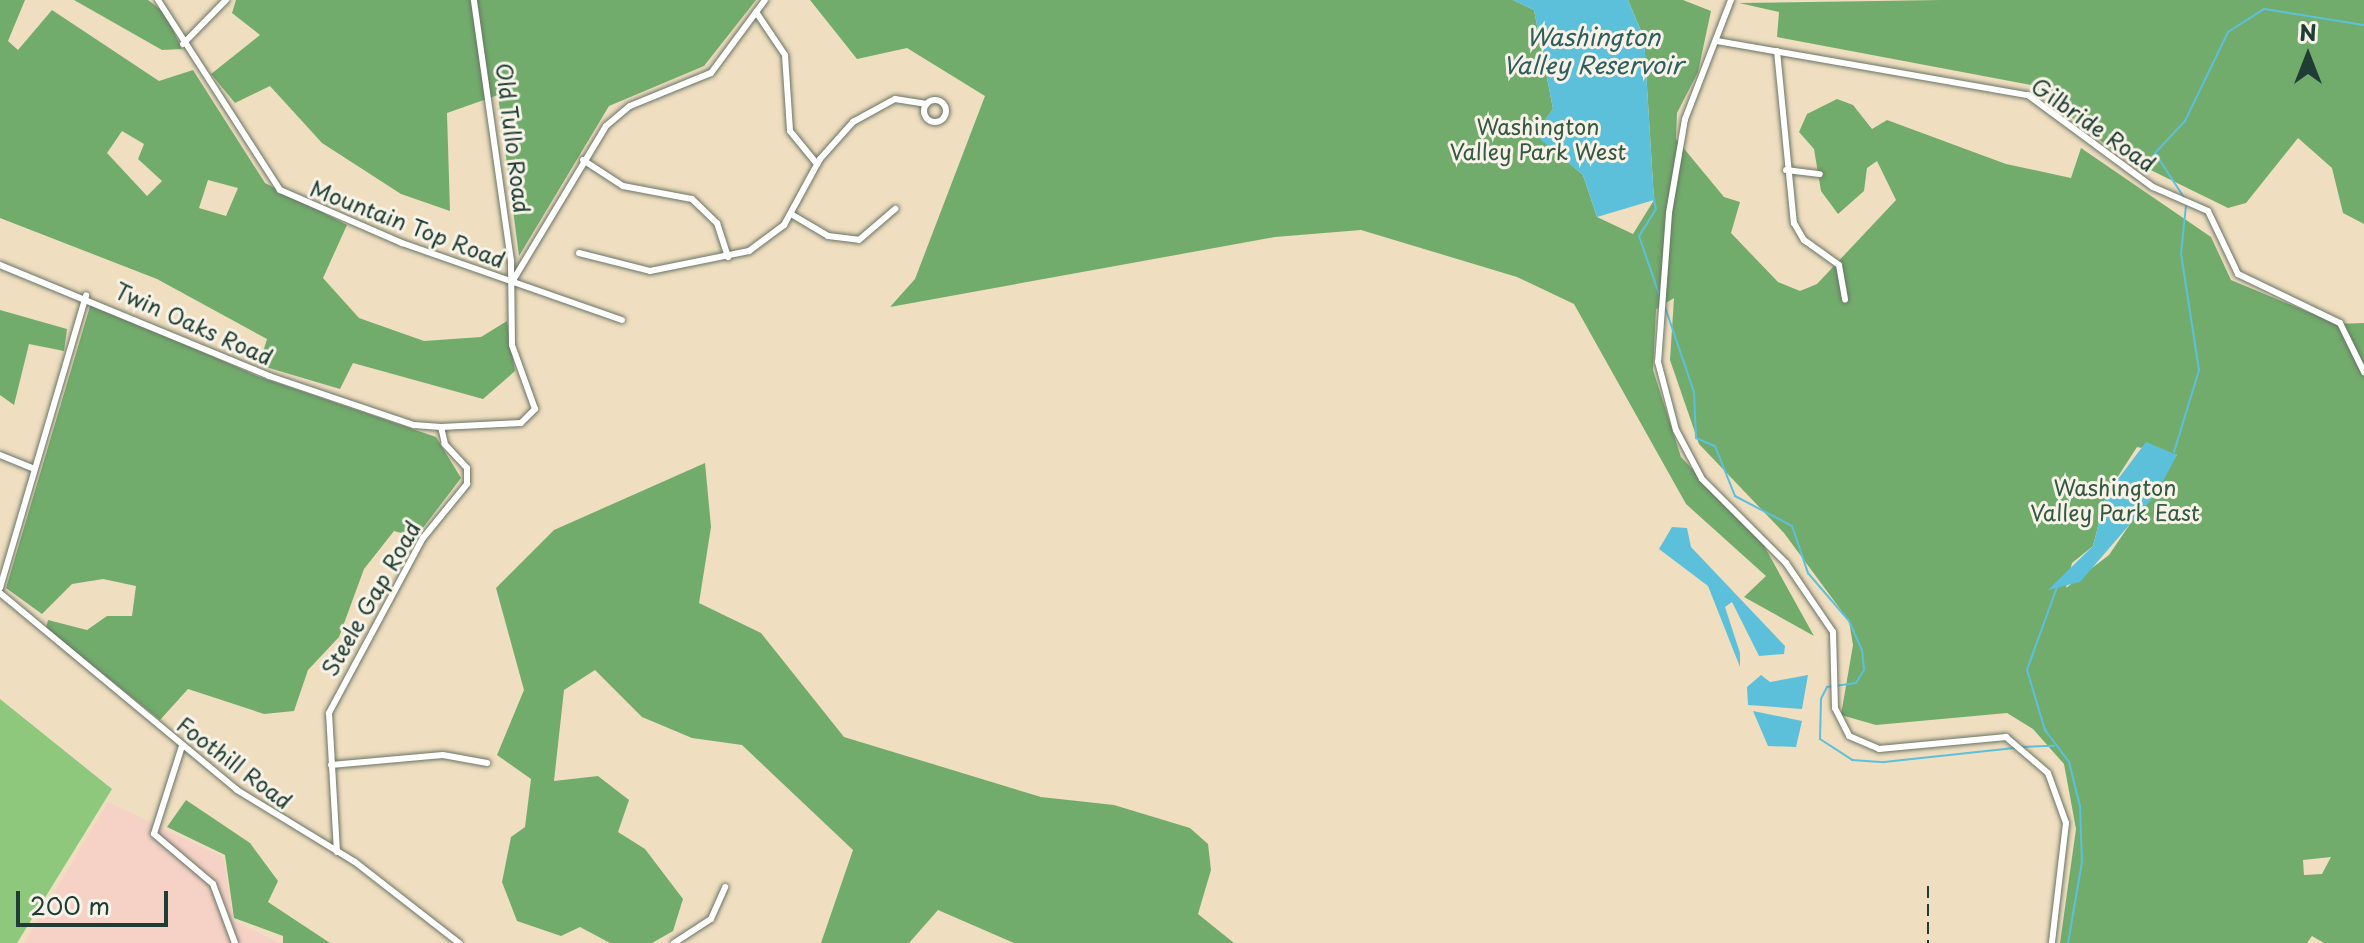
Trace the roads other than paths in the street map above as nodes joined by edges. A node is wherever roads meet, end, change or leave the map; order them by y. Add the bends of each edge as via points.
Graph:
1 (158, 0) edge
2 (226, 0) edge
3 (474, 0) edge
4 (765, 0) edge
5 (1731, 0) edge
6 (756, 12) junction
7 (1717, 41) junction
8 (183, 44) junction
9 (1777, 51) junction
10 (927, 104) dead end
11 (583, 160) junction
12 (817, 164) junction
13 (1786, 170) junction
14 (1820, 174) dead end
15 (895, 209) dead end
16 (791, 214) junction
17 (579, 253) dead end
18 (728, 257) junction
19 (0, 265) edge
20 (512, 282) junction
21 (86, 295) junction
22 (1845, 299) dead end
23 (622, 320) dead end
24 (2364, 372) edge
25 (441, 427) junction
26 (0, 455) edge
27 (34, 469) junction
28 (0, 591) edge
29 (182, 746) junction
30 (487, 763) dead end
31 (331, 765) junction
32 (337, 852) junction
33 (725, 887) dead end
34 (449, 940) edge
35 (235, 943) edge
36 (459, 943) edge
37 (674, 943) edge
38 (2052, 943) edge

1 - 8 street, Mountain Top Road
2 - 8 street
3 - 20 street, Old Tullo Road
4 - 6 street
5 - 7 street
6 - 11 street via 711,73 618,114
6 - 12 street via 785,55 790,131
7 - 9 street, Gilbride Road
7 - 38 street via 1681,133 1664,315 1660,374 1685,454 1713,493 1786,563 1830,626 1834,697 1846,733 1872,748 1988,735 2020,744 2053,780 2066,813
8 - 20 street, Mountain Top Road via 280,190
9 - 13 street
9 - 24 street, Gilbride Road via 2015,90 2175,196 2208,211 2251,285 2345,327
10 - 12 street via 905,98 871,109
11 - 18 street via 616,184 692,199 717,223
11 - 20 street
12 - 16 street
13 - 14 street
13 - 22 street via 1798,232 1839,265
15 - 16 street via 859,240 828,236
16 - 18 street via 763,244
17 - 18 street via 636,271
19 - 21 street
20 - 23 street, Mountain Top Road
20 - 25 street via 514,353 534,393 533,417
21 - 25 street, Twin Oaks Road via 269,376 414,425
21 - 27 street, Twin Oaks Road
25 - 31 street, Steele Gap Road via 445,444 467,468 467,484 423,538 333,702
26 - 27 street
27 - 28 street, Twin Oaks Road
28 - 29 street, Foothill Road
29 - 32 street, Foothill Road via 237,790
29 - 35 street via 156,839 213,884
30 - 31 street via 443,755
31 - 32 street, Steele Gap Road
32 - 34 street, Foothill Road
33 - 37 street via 711,919
34 - 36 street, Foothill Road

